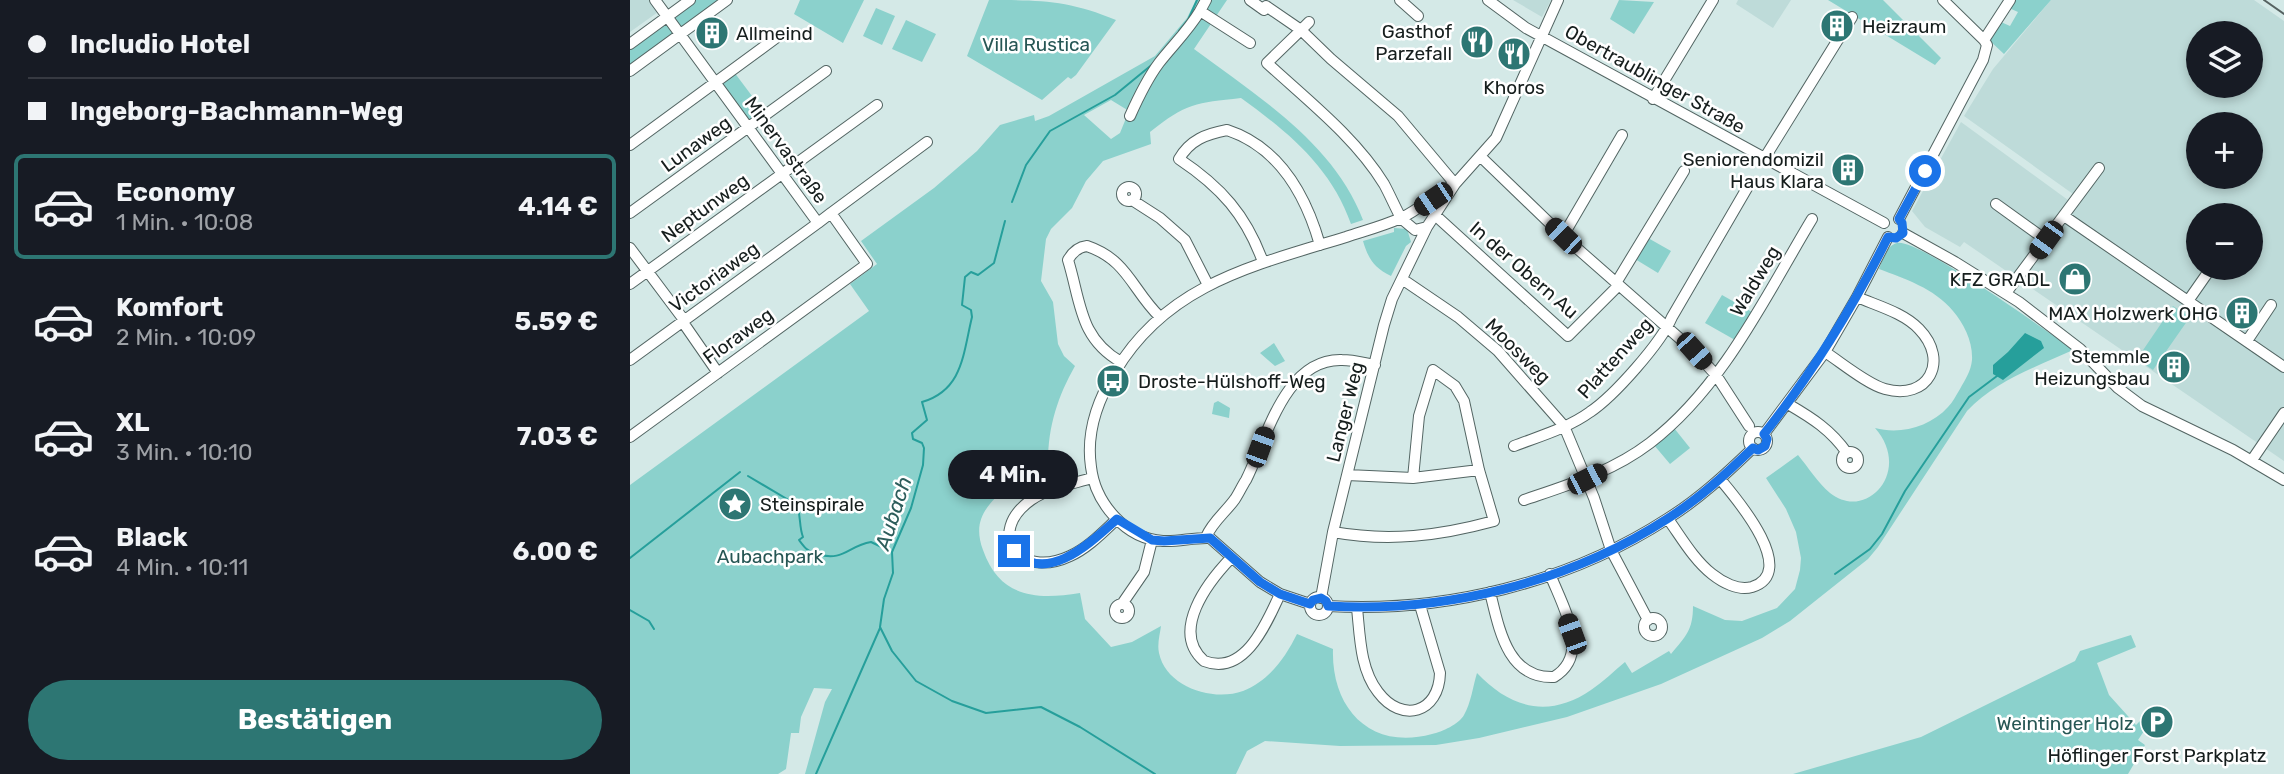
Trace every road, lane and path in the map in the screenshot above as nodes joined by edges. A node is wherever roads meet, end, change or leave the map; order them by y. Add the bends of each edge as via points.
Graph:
1 (655, 0) edge
2 (690, 0) edge
3 (727, 0) edge
4 (1206, 0) edge
5 (1250, 0) edge
6 (1400, 0) edge
7 (1488, 0) edge
8 (1558, 0) edge
9 (1713, 0) edge
10 (1943, 0) edge
11 (2010, 0) edge
12 (1200, 11) junction
13 (1418, 16) dead end
14 (667, 17) junction
15 (1852, 17) dead end
16 (1305, 26) junction
17 (681, 34) junction
18 (780, 35) dead end
19 (1540, 36) junction
20 (1984, 40) junction
21 (1250, 43) dead end
22 (630, 44) edge
23 (630, 71) edge
24 (825, 71) dead end
25 (716, 82) junction
26 (1653, 99) junction
27 (877, 105) dead end
28 (1130, 116) dead end
29 (748, 127) junction
30 (1622, 135) dead end
31 (927, 142) dead end
32 (630, 145) edge
33 (1481, 157) junction
34 (1763, 159) junction
35 (2099, 168) dead end
36 (1684, 171) dead end
37 (782, 174) junction
38 (1750, 183) dead end
39 (1455, 184) junction
40 (1132, 200) dead end
41 (1996, 204) dead end
42 (1415, 211) junction
43 (630, 213) edge
44 (831, 213) junction
45 (1435, 215) junction
46 (2063, 216) junction
47 (1812, 219) dead end
48 (1899, 219) junction
49 (818, 223) junction
50 (1406, 223) junction
51 (1884, 223) junction
52 (1427, 226) junction
53 (1903, 233) junction
54 (1563, 236) junction
55 (1888, 237) junction
56 (2046, 240) junction
57 (1421, 241) junction
58 (1321, 245) junction
59 (630, 248) edge
60 (1263, 262) junction
61 (867, 264) joint
62 (648, 271) junction
63 (1402, 279) junction
64 (2203, 280) edge
65 (630, 284) edge
66 (1617, 284) junction
67 (1208, 285) junction
68 (2006, 293) junction
69 (1857, 297) junction
70 (2188, 302) junction
71 (2271, 305) dead end
72 (1160, 317) junction
73 (683, 321) junction
74 (1668, 327) junction
75 (2247, 341) junction
76 (1825, 352) junction
77 (630, 360) edge
78 (1121, 362) junction
79 (1375, 365) junction
80 (2284, 367) edge
81 (718, 373) junction
82 (1716, 375) junction
83 (1788, 404) junction
84 (2284, 412) edge
85 (1564, 426) junction
86 (1749, 426) dead end
87 (630, 437) edge
88 (1514, 446) dead end
89 (1847, 453) dead end
90 (2252, 460) junction
91 (1479, 470) junction
92 (1347, 475) junction
93 (1092, 478) junction
94 (1413, 478) junction
95 (1587, 479) junction
96 (1720, 479) junction
97 (2284, 480) edge
98 (1524, 500) dead end
99 (1117, 519) junction
100 (1668, 519) junction
101 (1333, 533) junction
102 (1206, 537) junction
103 (1152, 540) junction
104 (1611, 550) junction
105 (1231, 558) junction
106 (1550, 574) junction
107 (1489, 592) junction
108 (1280, 594) junction
109 (1324, 602) junction
110 (1122, 604) dead end
111 (1310, 604) junction
112 (1420, 605) junction
113 (1357, 608) junction
114 (1648, 620) dead end

1 - 14 street, Minervastraße
2 - 14 street
3 - 17 street
4 - 12 street
5 - 16 street
6 - 13 street
7 - 19 street, Obertraublinger Straße
8 - 19 street, Langer Weg
9 - 26 street
10 - 20 street
11 - 20 street
12 - 21 street
12 - 28 street via 1159,64
14 - 17 street, Minervastraße
14 - 22 street
15 - 34 street
16 - 39 street via 1331,59 1398,116
16 - 50 street via 1267,63 1360,153
17 - 23 street
17 - 25 street, Minervastraße
18 - 25 street
19 - 26 street, Obertraublinger Straße
19 - 33 street, Langer Weg via 1502,127
20 - 48 street via 1983,60
24 - 29 street, Lunaweg
25 - 29 street, Minervastraße
25 - 32 street
26 - 34 street, Obertraublinger Straße
27 - 37 street, Neptunweg
29 - 37 street, Minervastraße
29 - 43 street, Lunaweg
30 - 54 street
31 - 44 street
33 - 39 street, Langer Weg
33 - 54 street
34 - 51 street, Obertraublinger Straße
35 - 46 street
36 - 66 street, In der Obern Au
37 - 49 street, Minervastraße
37 - 62 street, Neptunweg
38 - 74 street, Plattenweg
39 - 42 street
39 - 45 street, Langer Weg
40 - 67 street via 1185,240
41 - 56 street
42 - 50 street
42 - 52 street via 1427,214
44 - 49 street, Minervastraße
44 - 61 street, Minervastraße
45 - 52 street, Langer Weg
45 - 66 street, In der Obern Au via 1568,336
46 - 56 street
46 - 70 street
47 - 82 street, Waldweg
48 - 51 street
48 - 53 street
49 - 73 street, Victoriaweg
50 - 52 street
50 - 57 street
50 - 58 street
51 - 55 street
52 - 57 street, Langer Weg
53 - 55 street
53 - 68 street
54 - 66 street
55 - 69 street
56 - 68 street
57 - 63 street, Langer Weg
58 - 60 street
58 - 60 street via 1298,188 1268,154 1227,130 1192,142 1179,159 1206,178 1241,215
59 - 62 street
60 - 67 street
61 - 81 street, Floraweg
62 - 65 street, Neptunweg
62 - 73 street
63 - 79 street, Langer Weg via 1392,299
63 - 85 street, Moosweg via 1498,351
64 - 70 street
66 - 74 street
67 - 72 street
68 - 90 street via 2080,349 2136,401
69 - 76 street
69 - 76 street via 1919,329 1934,353 1929,379 1914,389 1885,389
70 - 75 street
71 - 75 street
72 - 78 street
72 - 78 street via 1128,273 1105,254 1087,246 1071,255 1068,260 1084,324 1094,341
73 - 77 street, Victoriaweg
73 - 81 street
74 - 82 street
74 - 85 street, Plattenweg via 1606,399
75 - 80 street
76 - 83 street
78 - 93 street via 1093,421 1089,440
79 - 92 street, Langer Weg
79 - 102 street via 1334,360 1299,380 1273,417 1235,500
81 - 87 street, Floraweg
82 - 86 street
82 - 95 street, Waldweg via 1649,444
83 - 89 street via 1821,424
83 - 96 street via 1764,434 1751,435 1753,448
84 - 90 street
85 - 88 street, Plattenweg
85 - 95 street, Moosweg
90 - 97 street
91 - 94 street
91 - 94 street via 1464,401 1455,386 1433,370 1419,416
91 - 101 street via 1494,521 1404,537
92 - 94 street
92 - 101 street, Langer Weg
93 - 99 street
93 - 99 street via 1027,502 1011,528 1014,551 1033,563 1060,560 1081,551
95 - 98 street, Waldweg
95 - 104 street, Moosweg
96 - 100 street
96 - 100 street via 1761,536 1768,562 1760,583 1738,587 1711,573
99 - 103 street
100 - 104 street
101 - 109 street, Langer Weg
102 - 103 street
102 - 105 street
103 - 110 street via 1144,572
104 - 106 street
104 - 114 street, Moosweg
105 - 108 street
105 - 108 street via 1206,587 1194,615 1192,642 1204,662 1223,664 1246,651 1264,629
106 - 107 street
106 - 107 street via 1574,644 1569,664 1555,677 1533,674 1511,656
107 - 112 street
108 - 111 street
109 - 111 street via 1313,600
109 - 111 street via 1326,611 1319,615 1312,612
109 - 113 street
112 - 113 street
112 - 113 street via 1440,684 1433,701 1407,711 1389,703 1371,680

